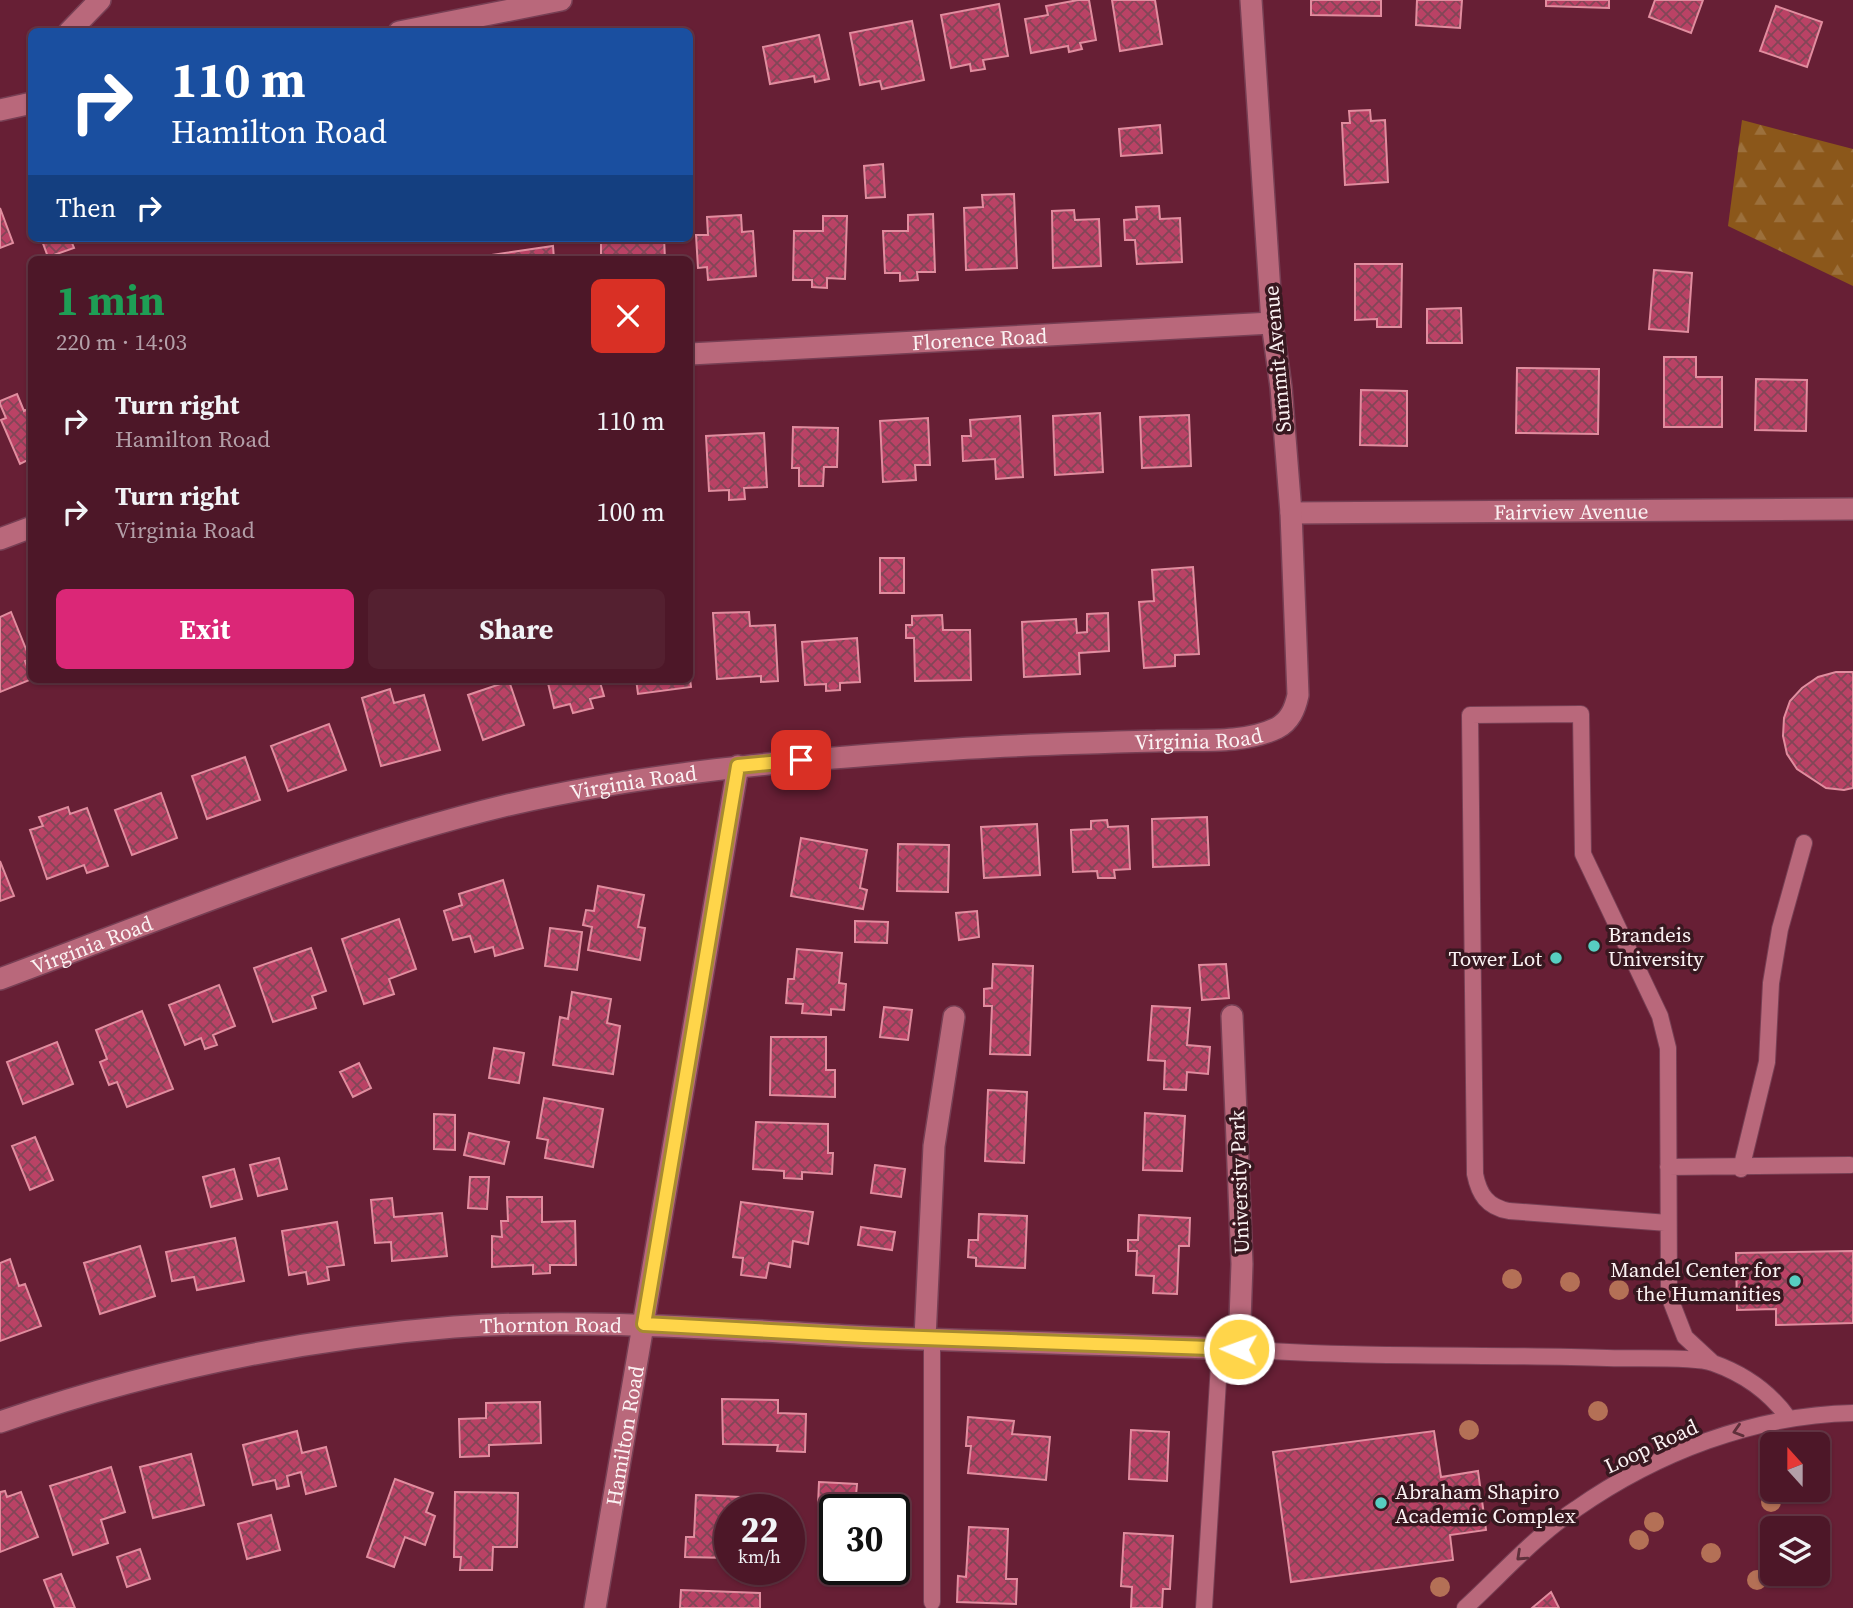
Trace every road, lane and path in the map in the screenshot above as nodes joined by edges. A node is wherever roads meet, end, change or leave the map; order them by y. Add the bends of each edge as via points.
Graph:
1 (100, 0) edge
2 (561, 0) edge
3 (1251, 0) edge
4 (73, 28) edge
5 (419, 28) edge
6 (28, 99) edge
7 (0, 110) edge
8 (1272, 323) junction
9 (693, 354) edge
10 (1853, 509) edge
11 (1291, 513) junction
12 (28, 528) edge
13 (0, 539) edge
14 (1291, 716) joint
15 (738, 766) junction
16 (1804, 844) dead end
17 (0, 979) edge
18 (1232, 1016) dead end
19 (954, 1017) dead end
20 (1850, 1165) dead end
21 (1668, 1167) junction
22 (1741, 1169) junction
23 (1668, 1223) junction
24 (644, 1324) junction
25 (928, 1338) junction
26 (1230, 1348) junction
27 (1712, 1362) junction
28 (1853, 1413) edge
29 (1789, 1419) junction
30 (0, 1422) edge
31 (932, 1602) dead end
32 (595, 1608) edge
33 (1204, 1608) edge
34 (1465, 1608) edge

1 - 4 street
2 - 5 street
3 - 8 street, Summit Avenue
6 - 7 street
8 - 9 street, Florence Road
8 - 11 street, Summit Avenue
10 - 11 street, Fairview Avenue
11 - 14 street, Summit Avenue via 1298,695
12 - 13 street
14 - 15 street, Virginia Road via 1270,731 1239,737 989,747
15 - 17 street, Virginia Road via 561,794 428,826 185,909
15 - 24 street, Hamilton Road
16 - 22 lane via 1780,929 1771,983 1767,1062
18 - 26 street, University Park via 1242,1264
19 - 25 street via 934,1146
20 - 22 lane
21 - 22 lane
21 - 23 lane
21 - 23 lane via 1670,1066 1665,1032 1583,854 1580,715 1470,715 1475,1174 1480,1192 1492,1206 1508,1211
23 - 27 lane via 1673,1311 1685,1337
24 - 25 street, Thornton Road
24 - 30 street, Thornton Road via 487,1325 333,1342 113,1387
24 - 32 street, Hamilton Road
25 - 26 street, Thornton Road
25 - 31 lane
26 - 27 lane via 1352,1356 1482,1354
26 - 33 lane, University Park
27 - 29 lane via 1759,1386
28 - 29 lane, Loop Road
29 -> 34 lane, Loop Road via 1692,1446 1614,1485 1574,1510

